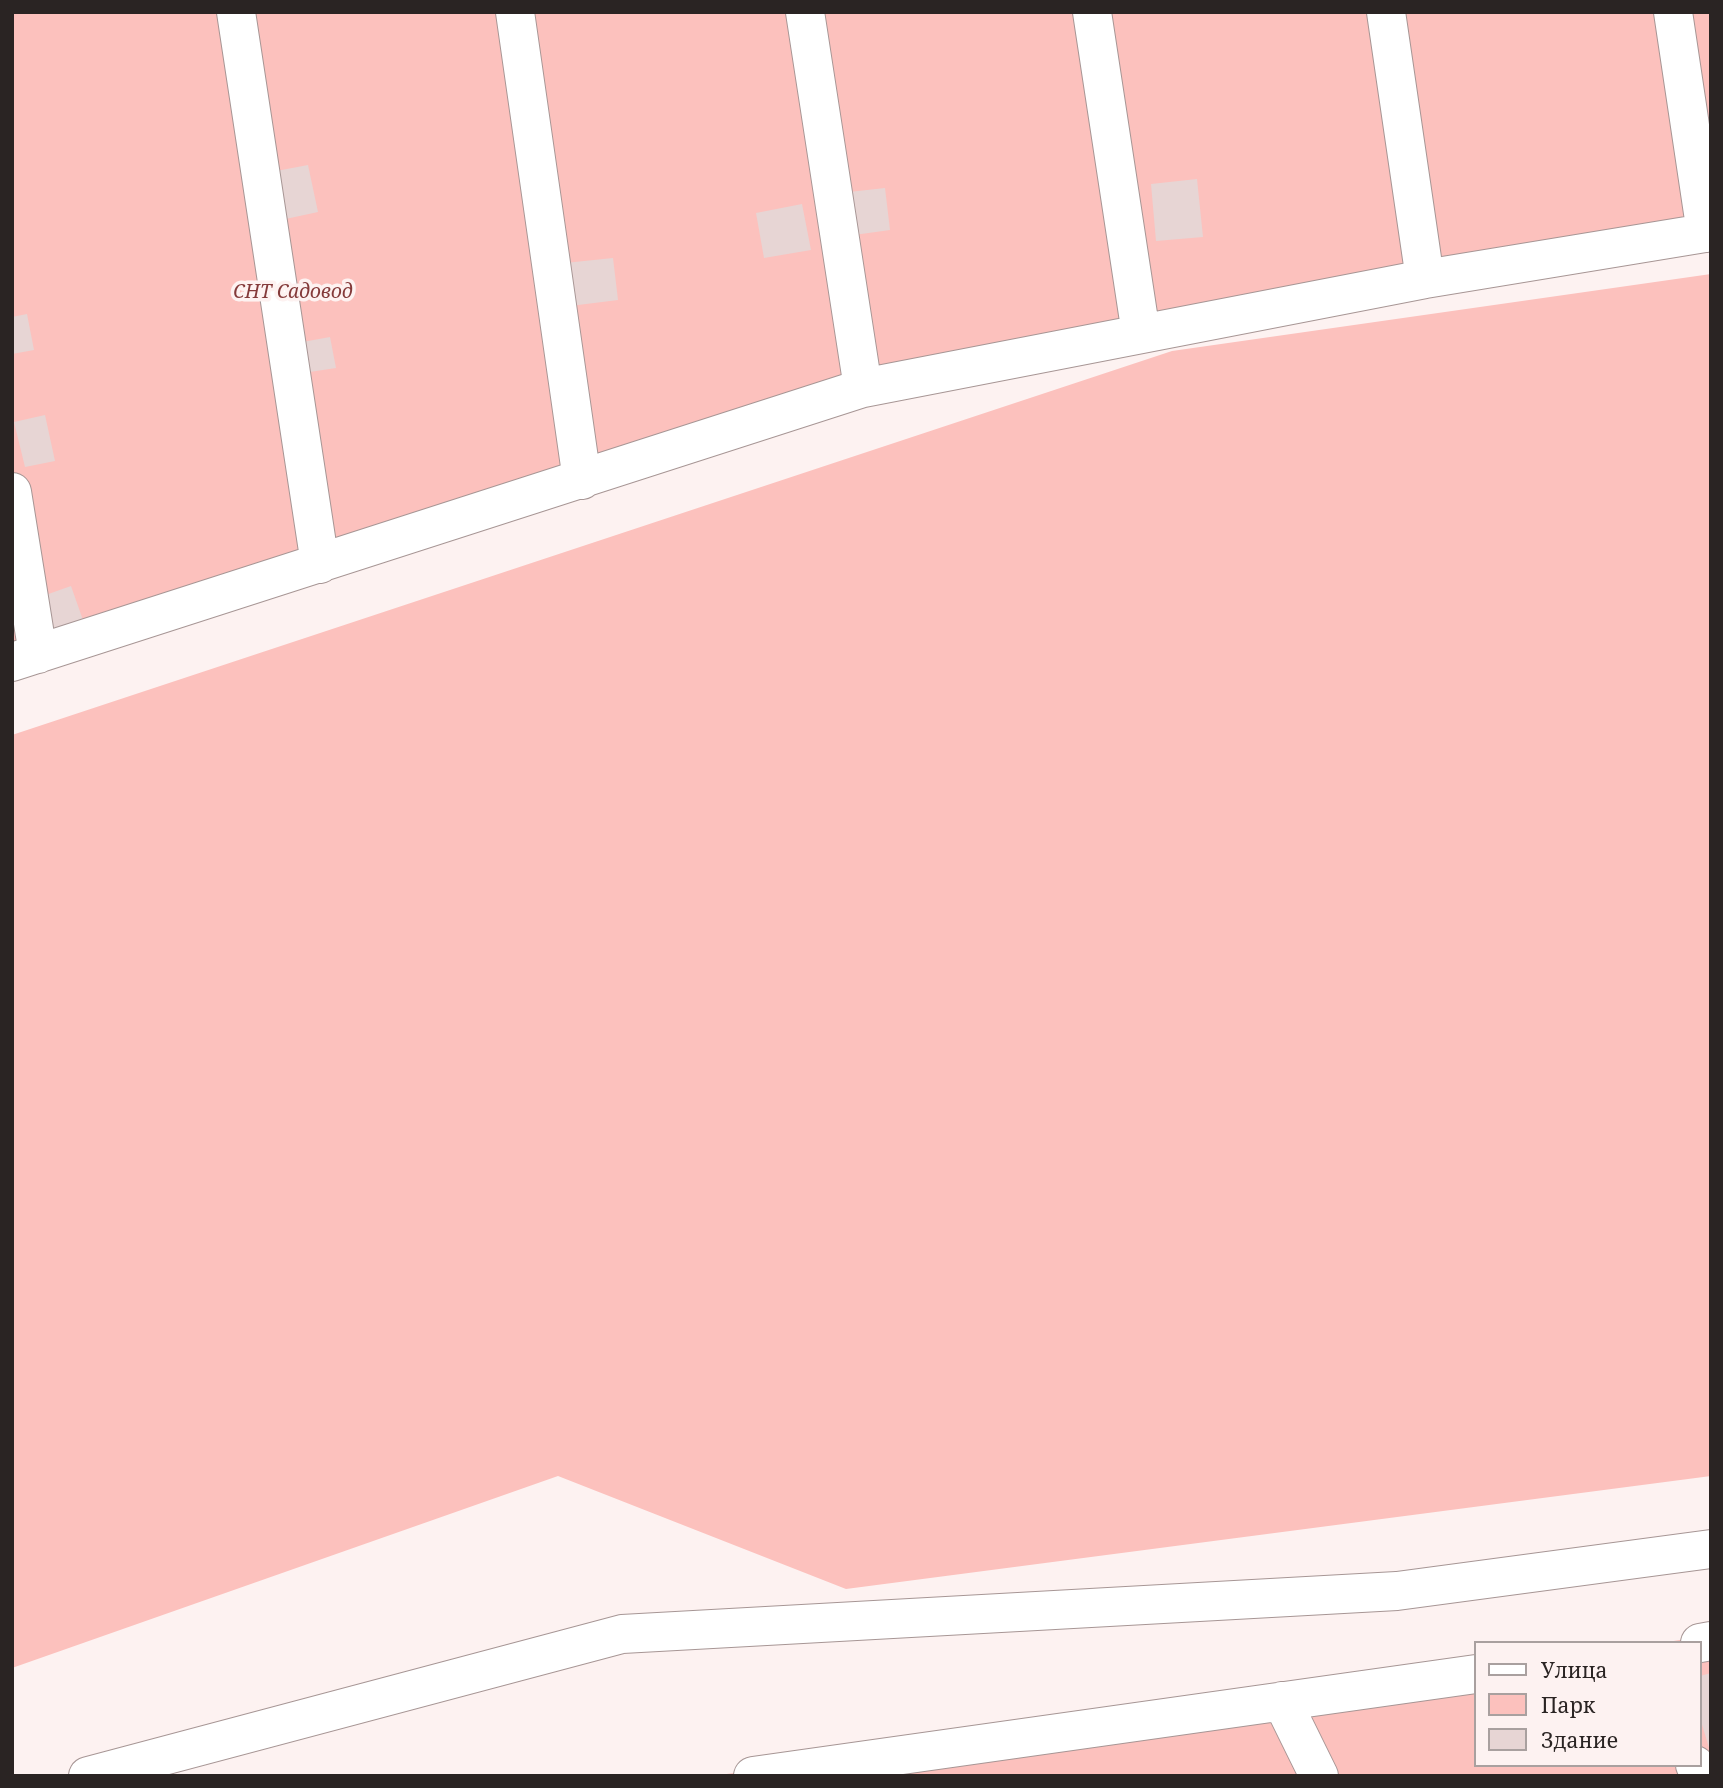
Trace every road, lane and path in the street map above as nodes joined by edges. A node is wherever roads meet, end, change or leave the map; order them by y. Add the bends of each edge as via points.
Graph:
1 (236, 12) edge
2 (516, 12) edge
3 (805, 12) edge
4 (1092, 12) edge
5 (1386, 12) edge
6 (1673, 12) edge
7 (1709, 233) edge
8 (1425, 279) junction
9 (1141, 334) junction
10 (863, 388) junction
11 (582, 480) junction
12 (12, 492) edge
13 (320, 564) junction
14 (25, 658) edge
15 (1711, 1549) edge
16 (1474, 1674) edge
17 (1282, 1701) junction
18 (836, 1769) edge
19 (88, 1776) edge
20 (753, 1776) edge
21 (1319, 1776) edge

1 - 13 street
2 - 11 street
3 - 10 street
4 - 9 street
5 - 8 street
6 - 7 street
7 - 8 street
8 - 9 street
9 - 10 street
10 - 11 street
11 - 13 street
12 - 14 street
13 - 14 street
15 - 19 street via 1397,1591 622,1634
16 - 17 street
17 - 18 street
17 - 21 street
18 - 20 street

